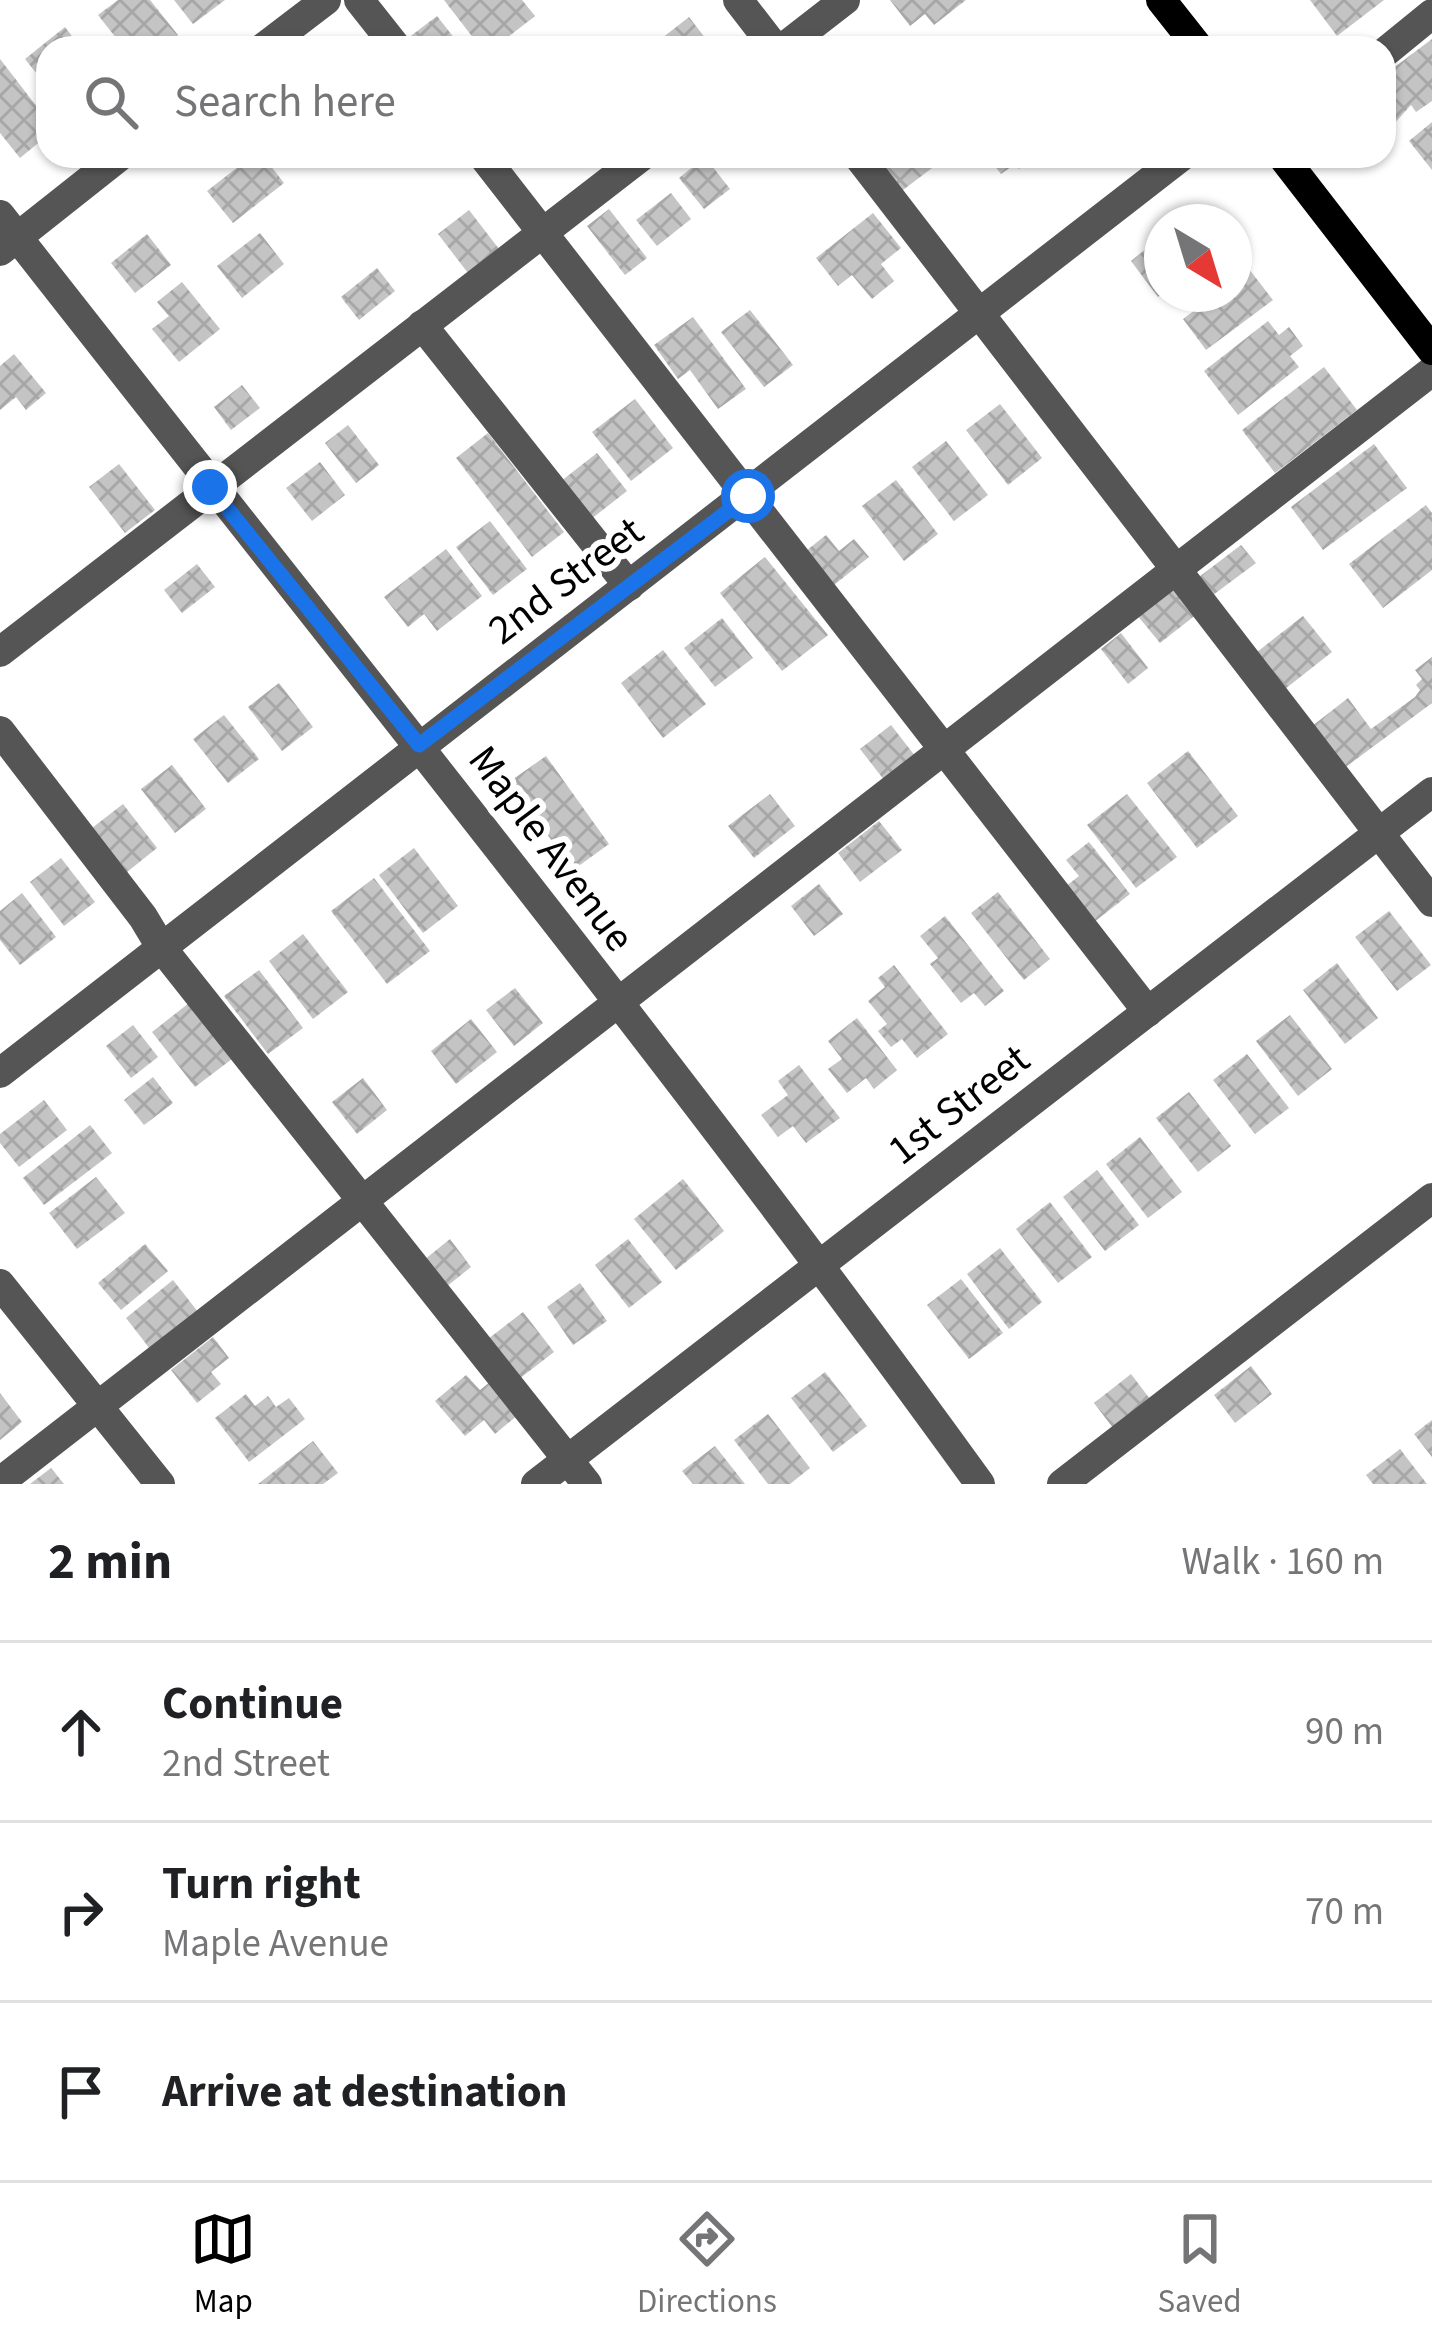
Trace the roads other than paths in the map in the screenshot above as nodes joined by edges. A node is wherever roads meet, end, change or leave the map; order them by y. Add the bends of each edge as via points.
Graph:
1 (326, 0) edge
2 (359, 0) edge
3 (738, 0) edge
4 (845, 0) edge
5 (1161, 0) edge
6 (1432, 14) edge
7 (278, 36) edge
8 (388, 36) edge
9 (769, 36) edge
10 (796, 36) edge
11 (1189, 36) edge
12 (1396, 42) edge
13 (103, 168) edge
14 (493, 168) edge
15 (627, 168) edge
16 (867, 168) edge
17 (1166, 168) edge
18 (1291, 168) edge
19 (544, 232) junction
20 (6, 235) edge
21 (979, 313) junction
22 (422, 325) junction
23 (1432, 350) edge
24 (1432, 371) edge
25 (210, 487) junction
26 (748, 496) junction
27 (1177, 569) junction
28 (629, 586) junction
29 (0, 652) edge
30 (0, 731) edge
31 (419, 745) junction
32 (945, 748) junction
33 (1432, 792) edge
34 (1379, 833) junction
35 (1432, 902) edge
36 (160, 947) junction
37 (617, 1005) junction
38 (1148, 1012) junction
39 (0, 1073) edge
40 (1432, 1198) edge
41 (364, 1200) junction
42 (820, 1265) junction
43 (0, 1284) edge
44 (98, 1406) junction
45 (568, 1459) junction
46 (0, 1482) edge
47 (160, 1484) edge
48 (536, 1484) edge
49 (587, 1484) edge
50 (980, 1484) edge
51 (1062, 1484) edge

1 - 7 street
2 - 8 street
3 - 9 street
4 - 10 street
5 - 11 main road
6 - 12 street
13 - 20 street
14 - 19 street
15 - 19 street
16 - 21 street
17 - 21 street, 2nd Street
18 - 23 main road
19 - 22 street
19 - 26 street
20 - 25 street, Maple Avenue
21 - 26 street, 2nd Street
21 - 27 street
22 - 25 street
22 - 28 street
24 - 27 street
25 - 29 street
25 - 31 street, Maple Avenue
26 - 28 street, 2nd Street
26 - 32 street
27 - 32 street
27 - 34 street
28 - 31 street, 2nd Street
30 - 36 street
31 - 36 street, 2nd Street
31 - 37 street, Maple Avenue
32 - 37 street
32 - 38 street
33 - 34 street, 1st Street
34 - 35 street
34 - 38 street, 1st Street
36 - 39 street, 2nd Street
36 - 41 street
37 - 41 street
37 - 42 street, Maple Avenue
38 - 42 street, 1st Street
40 - 51 street
41 - 44 street
41 - 45 street
42 - 45 street, 1st Street
42 - 50 street, Maple Avenue
43 - 44 street
44 - 46 street
44 - 47 street
45 - 48 street, 1st Street
45 - 49 street

